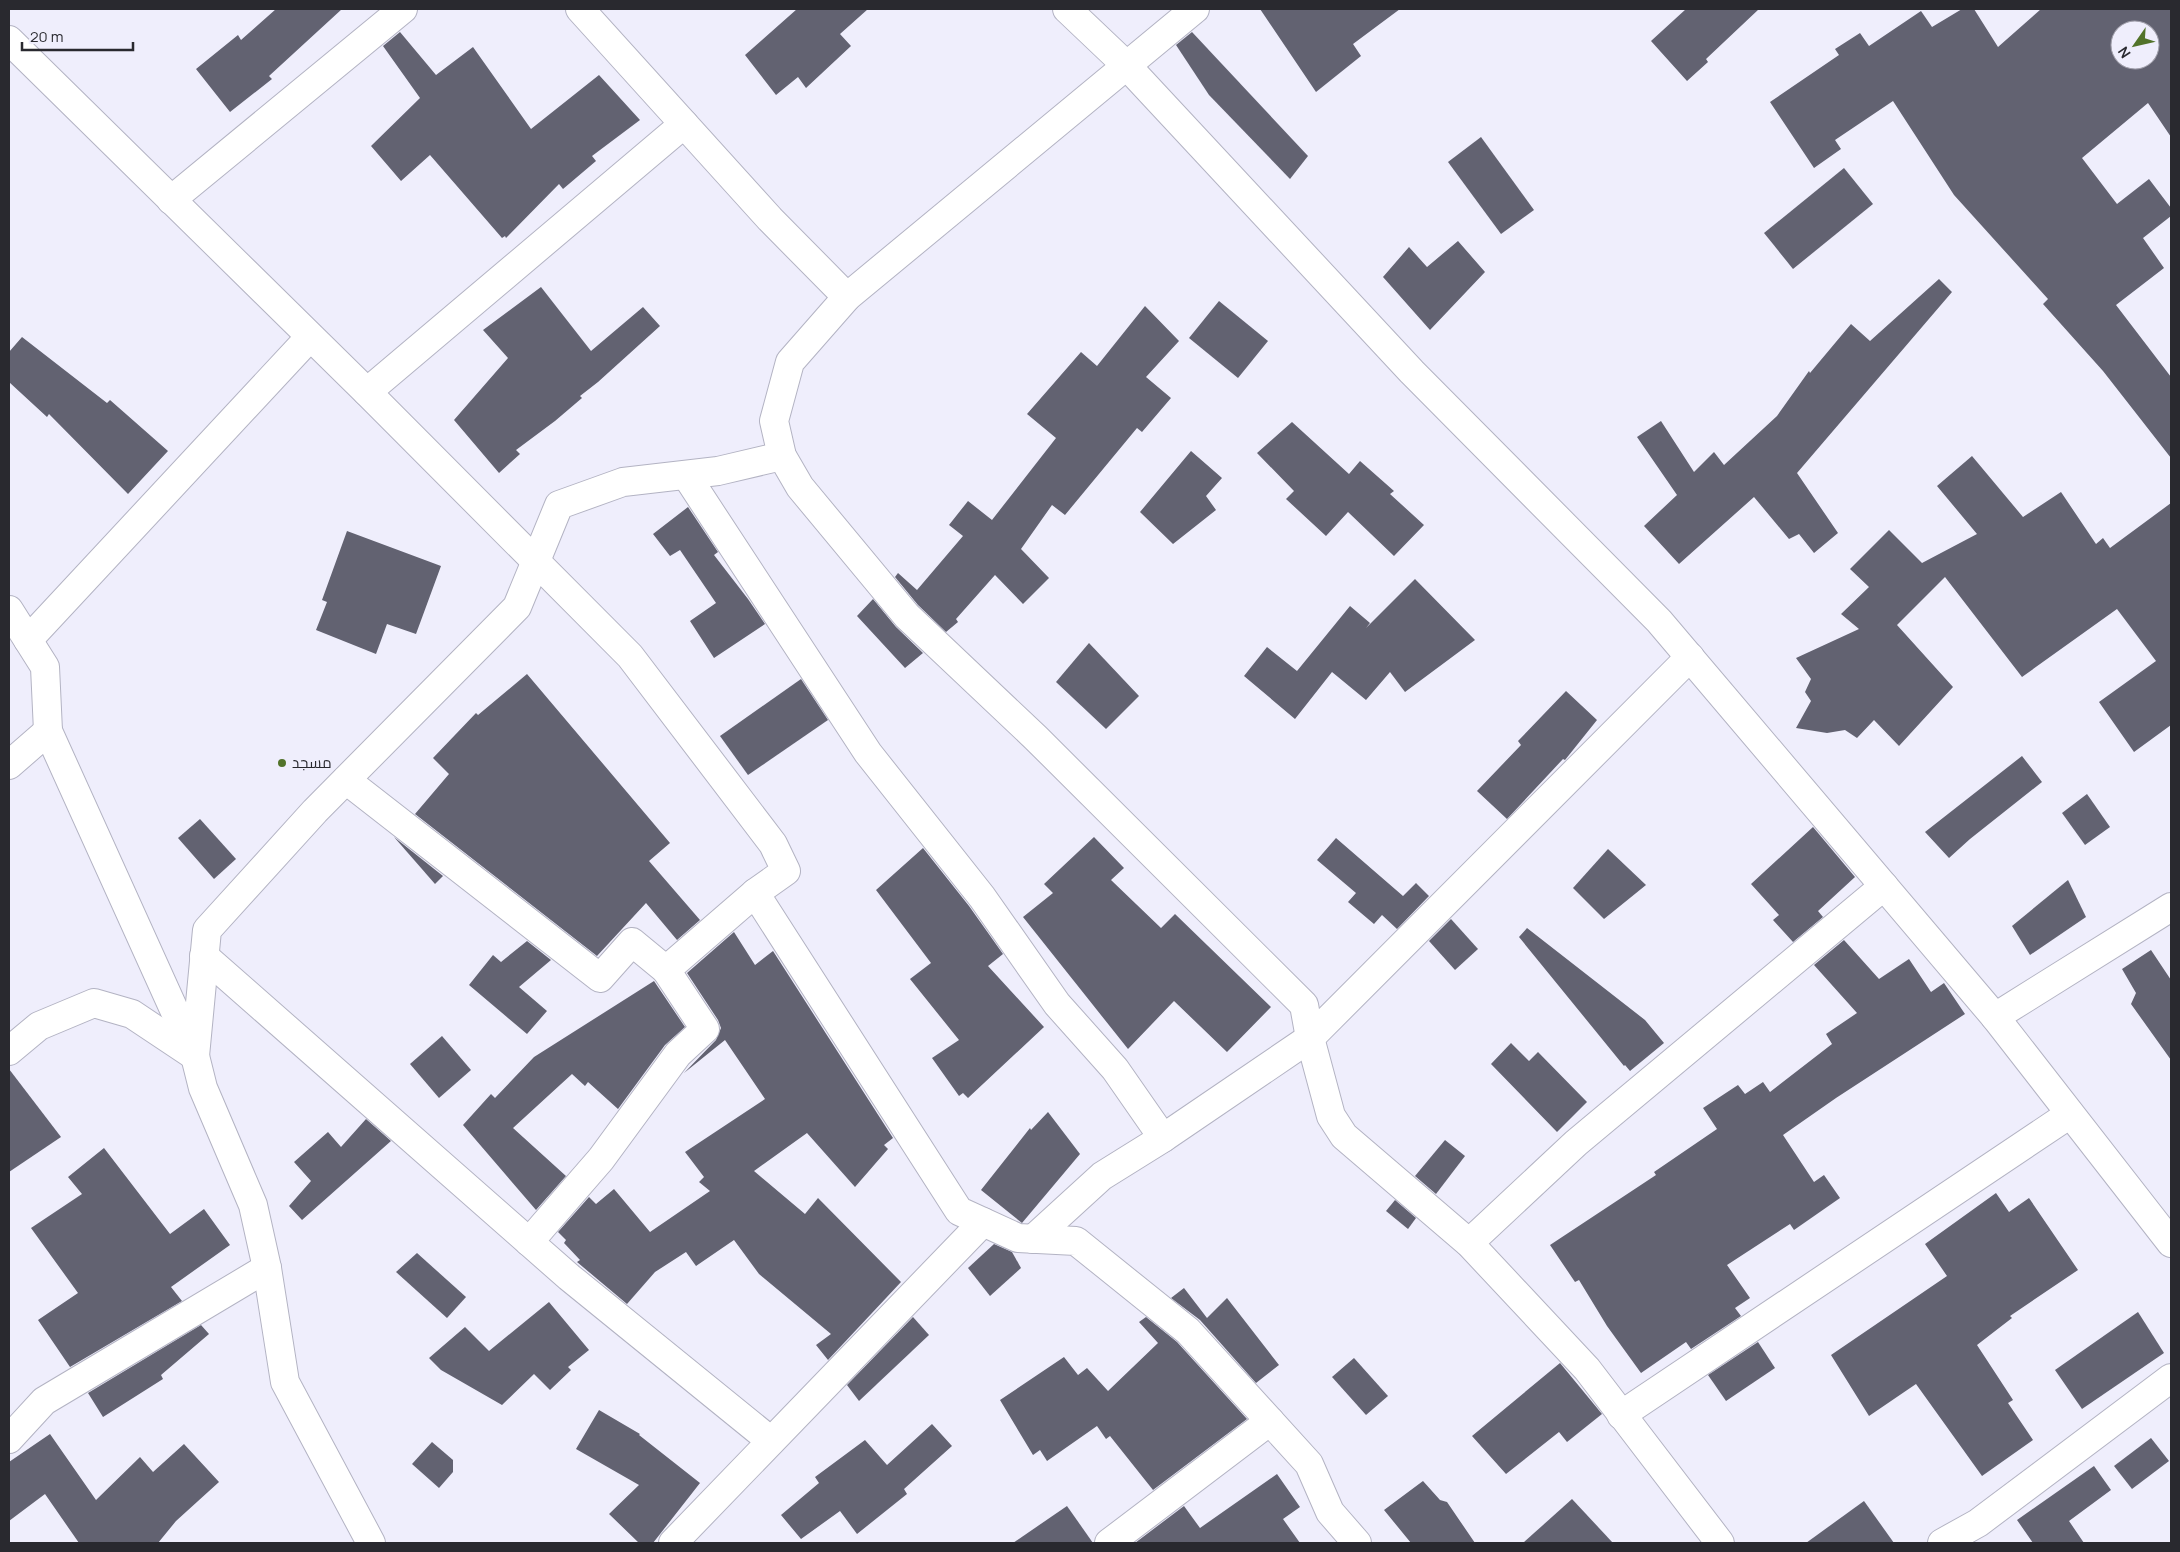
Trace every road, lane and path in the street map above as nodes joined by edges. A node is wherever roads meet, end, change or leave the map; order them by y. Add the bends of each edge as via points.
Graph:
1 (403, 9) edge
2 (580, 9) edge
3 (1067, 9) edge
4 (1195, 9) edge
5 (9, 40) edge
6 (1127, 66) junction
7 (684, 124) junction
8 (171, 200) junction
9 (847, 297) junction
10 (310, 337) junction
11 (367, 392) junction
12 (782, 456) junction
13 (686, 474) junction
14 (536, 562) junction
15 (9, 610) edge
16 (28, 640) junction
17 (1690, 657) junction
18 (48, 731) junction
19 (9, 765) edge
20 (346, 780) junction
21 (1884, 886) junction
22 (755, 893) junction
23 (2171, 907) edge
24 (204, 956) junction
25 (666, 970) junction
26 (1995, 1016) junction
27 (1310, 1038) junction
28 (9, 1051) edge
29 (196, 1056) junction
30 (2070, 1114) junction
31 (1163, 1138) junction
32 (983, 1222) junction
33 (1033, 1239) junction
34 (529, 1242) junction
35 (2171, 1242) edge
36 (1469, 1243) junction
37 (267, 1268) junction
38 (2171, 1378) edge
39 (1621, 1415) junction
40 (1270, 1421) junction
41 (9, 1439) edge
42 (771, 1441) junction
43 (371, 1543) edge
44 (673, 1543) edge
45 (1109, 1543) edge
46 (1357, 1543) edge
47 (1720, 1543) edge
48 (1942, 1543) edge

1 - 8 street
2 - 7 street
3 - 6 street
4 - 6 street
5 - 8 street
6 - 9 street
6 - 17 street via 1412,372
7 - 9 street via 770,219
7 - 11 street
8 - 10 street
9 - 12 street via 790,362 774,422
10 - 11 street
10 - 16 street
11 - 14 street
12 - 13 street via 718,471
12 - 27 street via 800,487 907,616 1036,738 1304,1005
13 - 14 street via 623,482 560,504
13 - 31 street via 868,753 982,897 1057,1004 1115,1068
14 - 20 street via 517,607
14 - 22 street via 630,656 773,844 786,871
15 - 16 street
16 - 18 street via 45,667
17 - 21 street
17 - 27 street
18 - 19 street
18 - 29 street
20 - 24 street via 207,930
20 - 25 street via 600,978 632,942
21 - 26 street
21 - 36 street via 1576,1143
22 - 25 street
22 - 32 street via 959,1211
23 - 26 street
24 - 29 street
24 - 34 street
25 - 34 street via 705,1029 678,1054 601,1160
26 - 30 street
27 - 31 street
27 - 36 street via 1331,1116 1344,1136
28 - 29 street via 40,1026 94,1003 132,1014
29 - 37 street via 203,1088 253,1205
30 - 35 street
30 - 39 street
31 - 33 street via 1102,1176
32 - 33 street via 1018,1238
32 - 42 street
33 - 40 street via 1076,1241 1188,1331
34 - 42 street
36 - 39 street via 1587,1369
37 - 41 street via 44,1401
37 - 43 street via 285,1382
38 - 48 street via 1978,1523
39 - 47 street
40 - 45 street
40 - 46 street via 1310,1464 1330,1512
42 - 44 street

